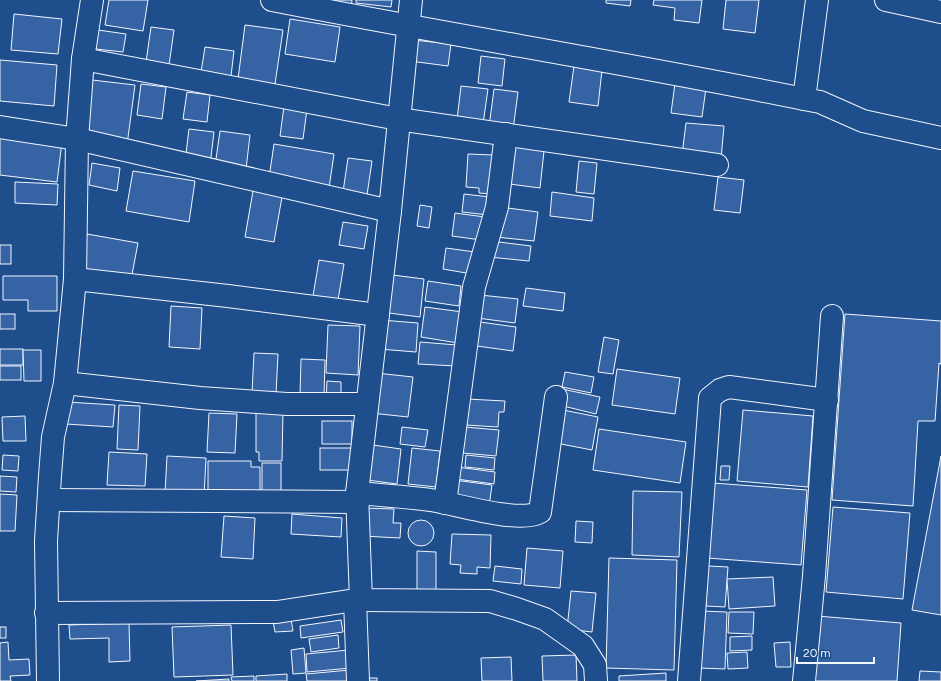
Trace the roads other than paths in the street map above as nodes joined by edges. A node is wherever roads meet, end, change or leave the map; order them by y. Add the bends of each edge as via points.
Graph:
1 (89, 0) edge
2 (272, 0) edge
3 (411, 0) edge
4 (817, 0) edge
5 (886, 0) edge
6 (941, 12) edge
7 (409, 27) junction
8 (83, 59) junction
9 (804, 99) junction
10 (398, 119) junction
11 (0, 127) edge
12 (506, 134) junction
13 (941, 138) edge
14 (77, 139) junction
15 (717, 165) dead end
16 (390, 211) junction
17 (75, 279) junction
18 (378, 315) junction
19 (832, 316) dead end
20 (65, 383) junction
21 (556, 397) dead end
22 (826, 400) junction
23 (366, 404) junction
24 (358, 498) junction
25 (49, 500) junction
26 (445, 503) junction
27 (358, 600) junction
28 (46, 613) junction
29 (48, 681) edge
30 (358, 681) edge
31 (596, 681) edge
32 (689, 681) edge
33 (804, 681) edge

1 - 8 street
2 - 7 street
3 - 7 street
4 - 9 street
5 - 6 street
7 - 9 street via 672,72
7 - 10 street
8 - 10 street
8 - 14 street
9 - 13 street via 820,102 863,121
10 - 12 street
10 - 16 street
11 - 14 street
12 - 15 street
12 - 26 street via 497,207 474,287
14 - 16 street
14 - 17 street
16 - 18 street
17 - 18 street
17 - 20 street
18 - 23 street
19 - 22 street
20 - 23 street via 279,404
20 - 25 street via 53,437
21 - 26 street via 540,512 527,516
22 - 32 street via 729,387 710,398
22 - 33 street
23 - 24 street
24 - 25 street
24 - 26 street
24 - 27 street
25 - 28 street
27 - 28 street via 277,612
27 - 30 street
27 - 31 street via 490,601 517,609 545,619 583,646 595,665
28 - 29 street

